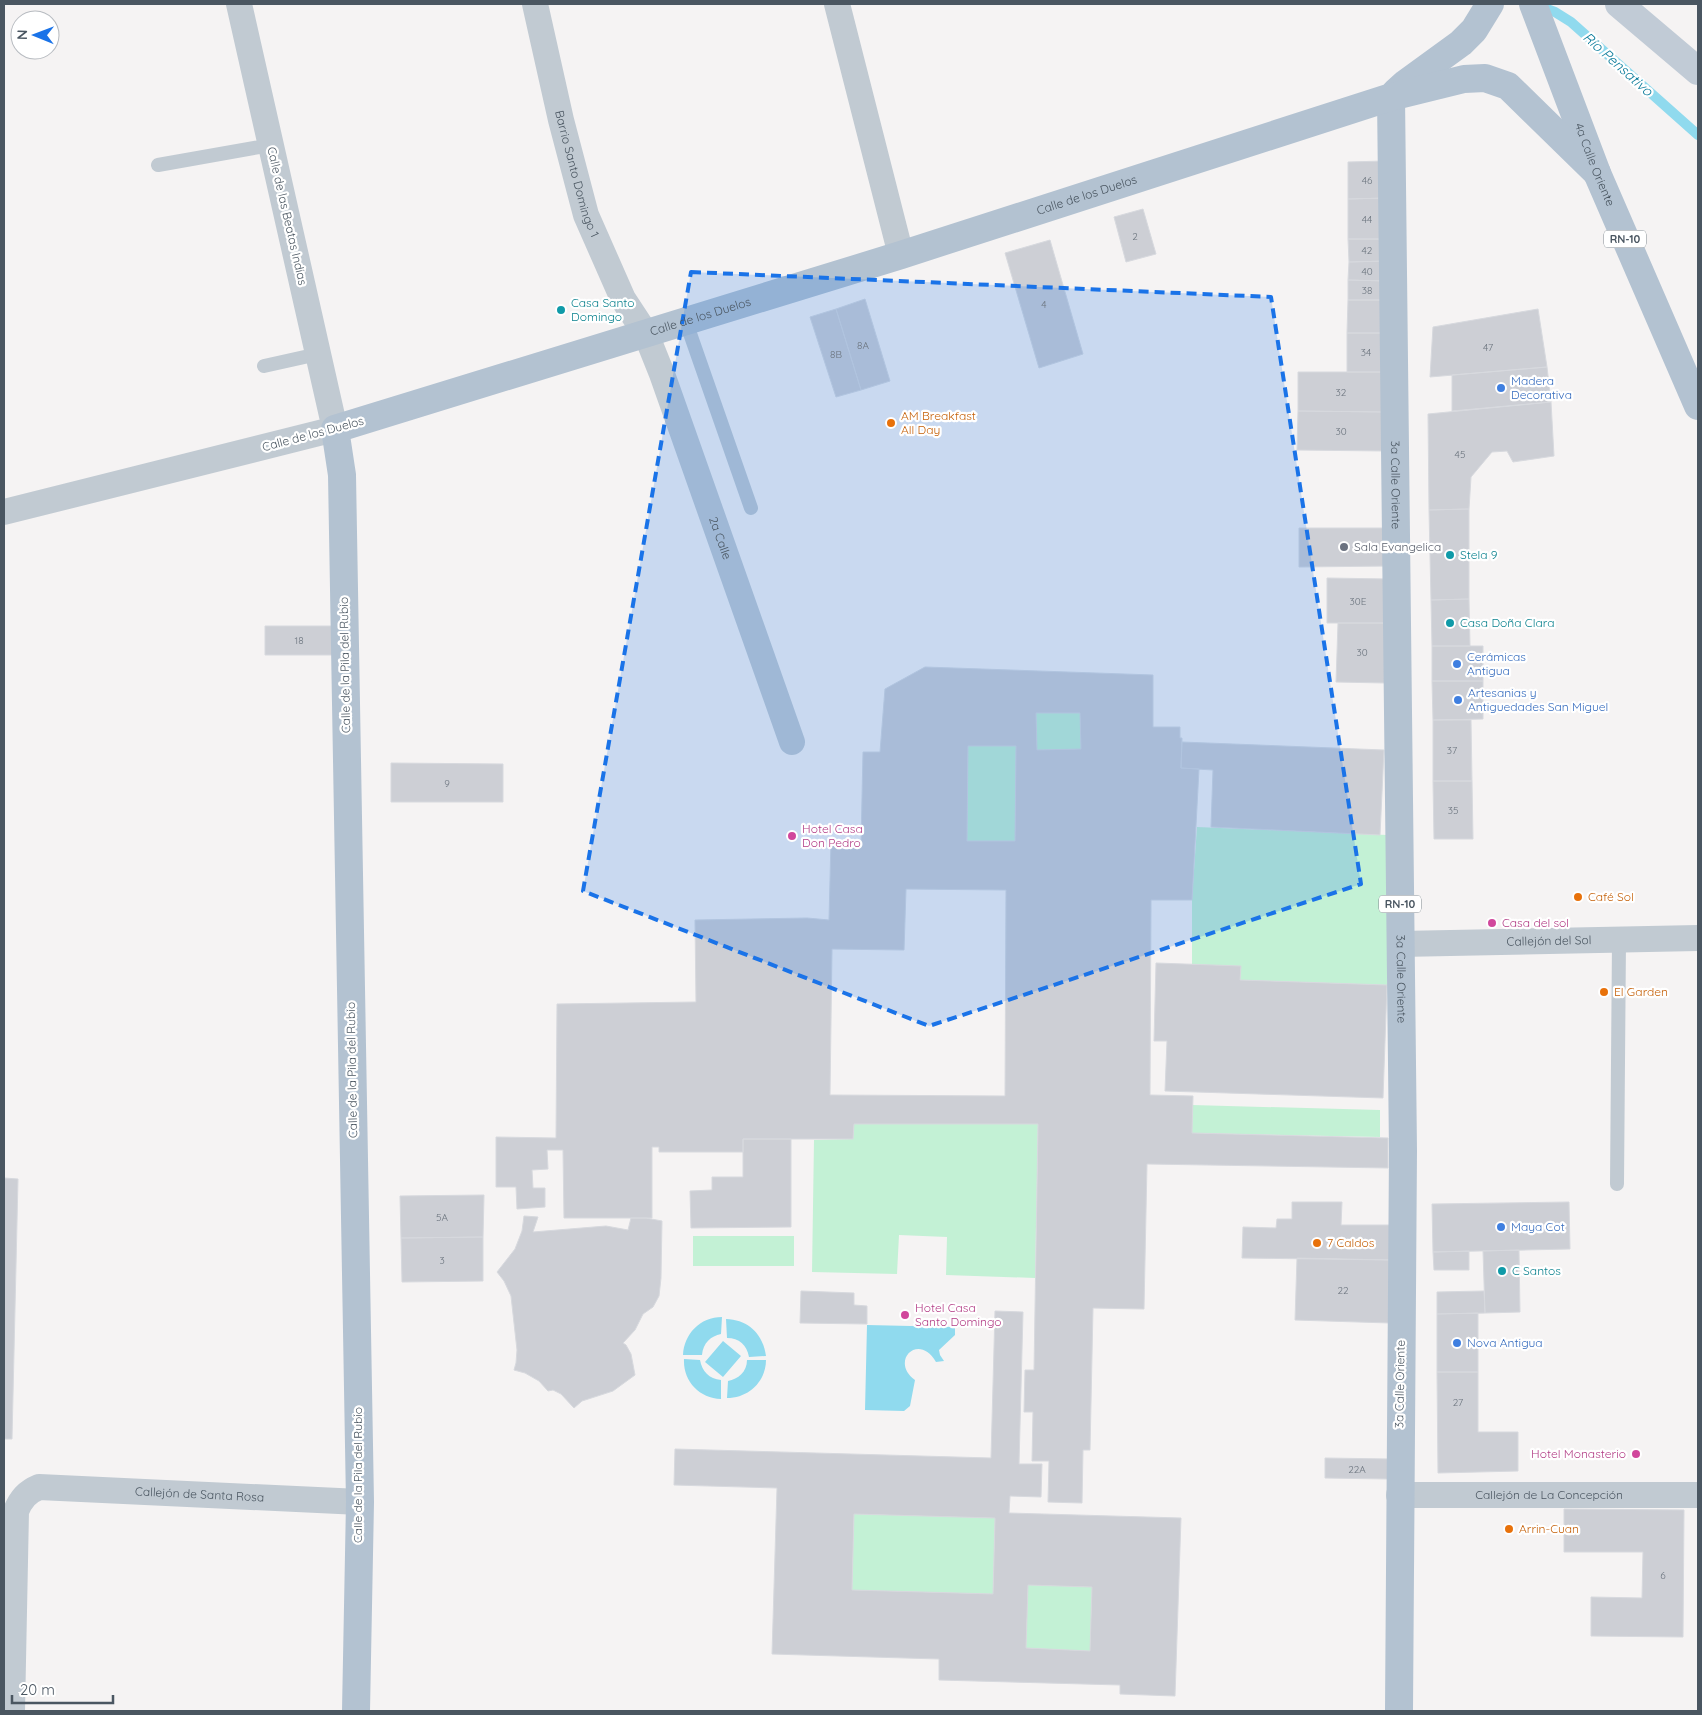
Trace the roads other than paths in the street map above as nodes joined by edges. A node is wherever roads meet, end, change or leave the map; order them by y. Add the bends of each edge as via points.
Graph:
1 (239, 4) edge
2 (535, 4) edge
3 (837, 4) edge
4 (1490, 4) edge
5 (1618, 4) edge
6 (1536, 14) edge
7 (1698, 71) edge
8 (1391, 97) junction
9 (271, 145) junction
10 (158, 165) dead end
11 (1597, 174) junction
12 (901, 255) junction
13 (686, 322) junction
14 (646, 334) junction
15 (318, 354) junction
16 (264, 366) dead end
17 (1698, 406) edge
18 (335, 429) junction
19 (751, 508) dead end
20 (4, 512) edge
21 (792, 742) dead end
22 (1698, 938) edge
23 (1618, 940) junction
24 (1400, 944) junction
25 (1617, 1184) dead end
26 (1399, 1495) junction
27 (1698, 1495) edge
28 (360, 1502) junction
29 (12, 1711) edge
30 (356, 1711) edge
31 (1398, 1711) edge

1 - 9 street, Calle de las Beatas Indias
2 - 14 street, Barrio Santo Domingo 1 via 586,215 623,299
3 - 12 street
4 - 8 main road, Calle de los Duelos via 1461,44
5 - 7 main road
6 - 11 main road, 4a Calle Oriente / RN-10
8 - 11 main road, Calle de los Duelos via 1464,79 1485,78 1508,86
8 - 12 main road, Calle de los Duelos
8 - 24 main road, 3a Calle Oriente / RN-10
9 - 10 lane
9 - 15 street, Calle de las Beatas Indias
11 - 17 main road, 4a Calle Oriente / RN-10
12 - 13 main road, Calle de los Duelos
13 - 14 main road, Calle de los Duelos
13 - 19 lane
14 - 18 main road, Calle de los Duelos
14 - 21 street, 2a Calle
15 - 16 lane
15 - 18 street, Calle de las Beatas Indias
18 - 20 street, Calle de los Duelos
18 - 28 main road, Calle de la Pila del Rubio via 342,475
22 - 23 street, Callejón del Sol
23 - 24 street, Callejón del Sol
23 - 25 lane
24 - 26 main road, 3a Calle Oriente / RN-10 via 1403,1152
26 - 27 street, Callejón de La Concepción
26 - 31 main road, 3a Calle Oriente / RN-10
28 - 29 street, Callejón de Santa Rosa via 39,1487 26,1494 16,1511
28 - 30 main road, Calle de la Pila del Rubio

